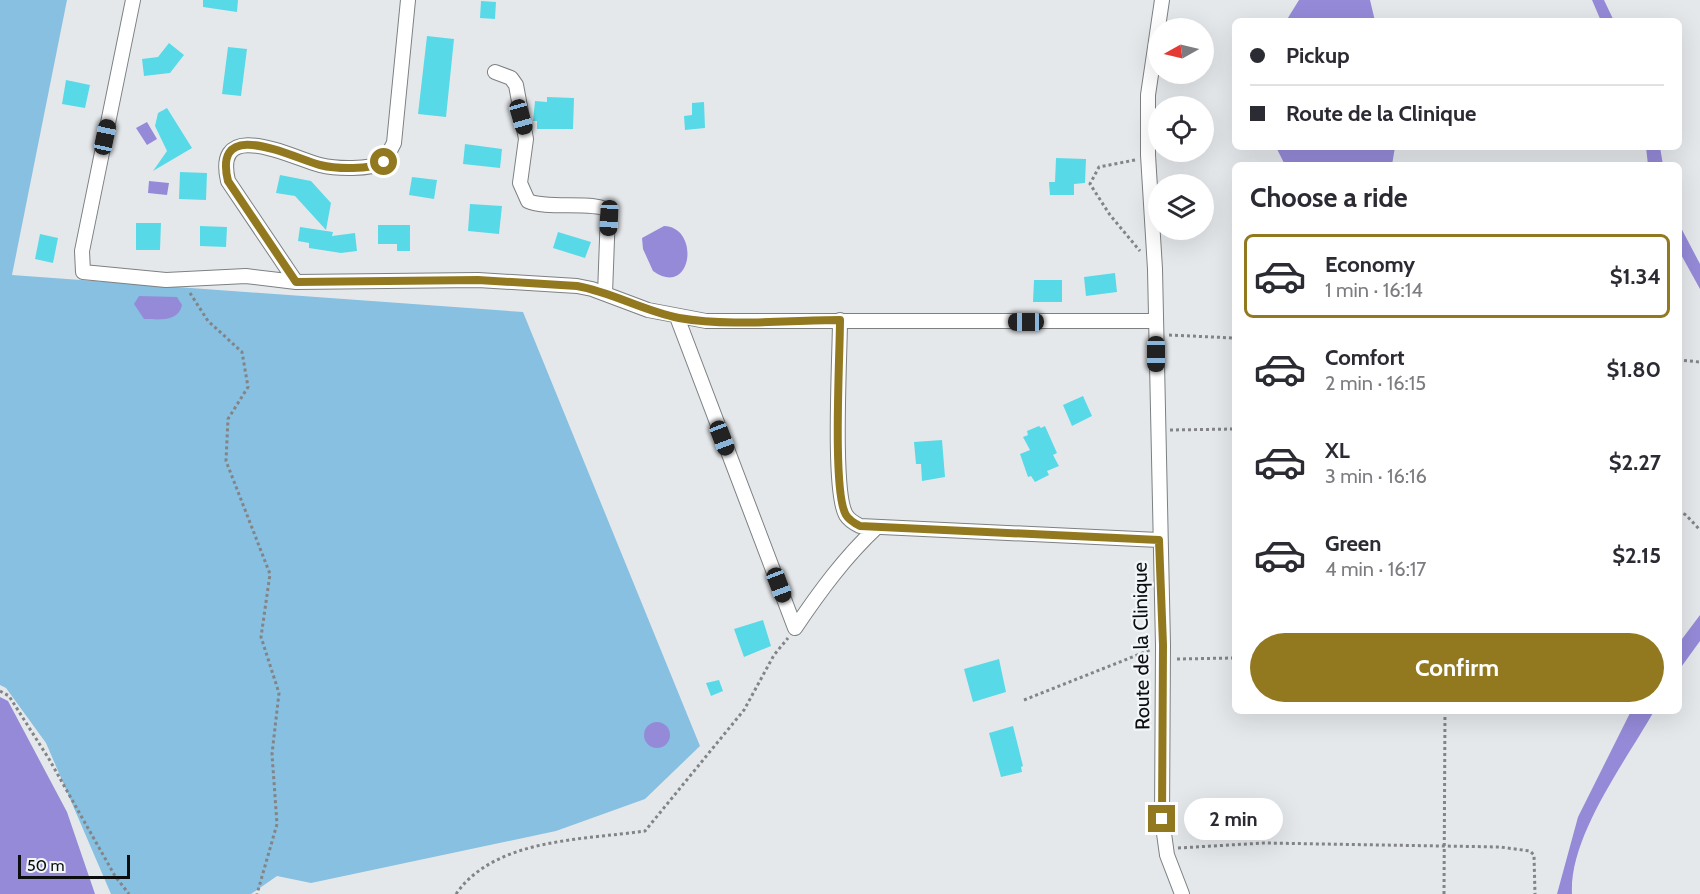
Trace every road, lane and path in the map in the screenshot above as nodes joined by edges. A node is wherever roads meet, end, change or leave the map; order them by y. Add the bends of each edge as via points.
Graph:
1 (133, 0) edge
2 (408, 0) edge
3 (1162, 0) edge
4 (495, 72) dead end
5 (1148, 96) edge
6 (1148, 155) edge
7 (1148, 162) edge
8 (1155, 269) junction
9 (181, 279) junction
10 (296, 282) junction
11 (605, 294) junction
12 (677, 317) junction
13 (840, 320) junction
14 (1156, 328) junction
15 (1232, 338) edge
16 (1682, 360) edge
17 (1700, 362) edge
18 (1156, 429) junction
19 (1232, 429) edge
20 (1682, 513) edge
21 (877, 526) junction
22 (1700, 530) edge
23 (1159, 540) junction
24 (795, 627) junction
25 (1163, 652) junction
26 (1232, 658) edge
27 (0, 691) edge
28 (1024, 700) dead end
29 (1444, 714) edge
30 (1443, 846) junction
31 (1166, 848) junction
32 (129, 894) edge
33 (257, 894) edge
34 (456, 894) edge
35 (1182, 894) edge
36 (1444, 894) edge
37 (1535, 894) edge

1 - 9 street via 82,251 83,272
2 - 10 street via 394,142 384,162 375,166 322,166 253,144 235,147 231,152 228,181
3 - 5 street, Route de la Clinique
4 - 11 street via 512,78 516,85 526,139 520,183 528,201 563,207 600,206 608,212
6 - 8 path via 1099,167 1090,184
7 - 8 street, Route de la Clinique
8 - 14 street, Route de la Clinique
9 - 10 street via 246,276
9 - 33 path via 208,321 242,352 248,387 228,419 226,461 270,574 261,637 279,693 272,754 277,824
10 - 11 street via 478,280 577,286
11 - 12 street
12 - 13 street via 706,321
12 - 24 street
13 - 14 street
13 - 21 street via 841,498 852,521 860,526
14 - 15 path
14 - 18 street, Route de la Clinique
16 - 17 path
18 - 19 path
18 - 23 street, Route de la Clinique
20 - 22 path
21 - 23 street
21 - 24 street via 825,584
23 - 25 street, Route de la Clinique
24 - 34 path via 774,655 744,710 645,831 512,852 482,866
25 - 26 path
25 - 28 path
25 - 31 street, Route de la Clinique via 1162,819
27 - 32 path via 9,696
29 - 30 path
30 - 31 path via 1264,843
30 - 36 path
30 - 37 path via 1530,851 1535,861
31 - 35 street, Route de la Clinique

